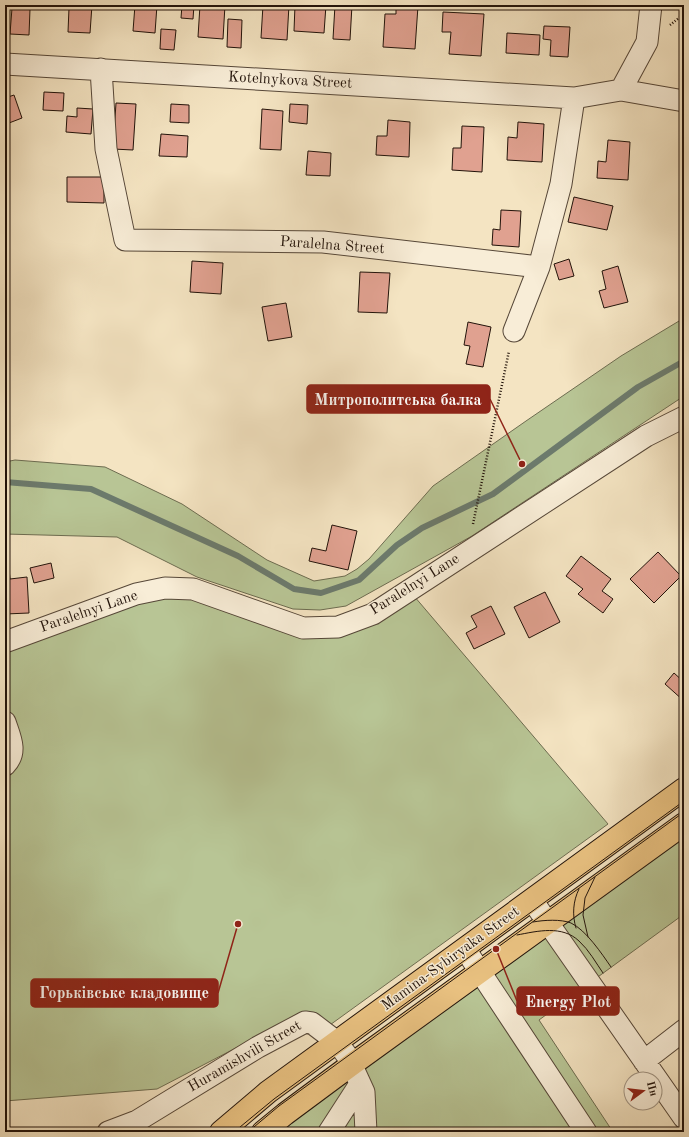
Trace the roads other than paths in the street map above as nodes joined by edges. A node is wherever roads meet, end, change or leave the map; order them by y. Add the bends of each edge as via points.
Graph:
1 (651, 5) edge
2 (5, 64) edge
3 (101, 70) junction
4 (621, 90) junction
5 (574, 98) junction
6 (684, 101) edge
7 (539, 267) junction
8 (514, 330) road end
9 (684, 417) edge
10 (5, 642) edge
11 (5, 722) edge
12 (5, 765) edge
13 (684, 789) edge
14 (684, 824) edge
15 (532, 900) junction
16 (548, 923) junction
17 (464, 949) junction
18 (480, 972) junction
19 (684, 1030) edge
20 (337, 1042) junction
21 (644, 1061) junction
22 (351, 1065) junction
23 (360, 1084) junction
24 (684, 1118) edge
25 (108, 1132) edge
26 (221, 1132) edge
27 (263, 1132) edge
28 (329, 1132) edge
29 (366, 1132) edge
30 (586, 1132) edge

1 - 4 street via 647,42
2 - 3 street, Kotelnykova Street
3 - 5 street, Kotelnykova Street
3 - 7 street, Paralelna Street via 106,149 125,240 323,242
4 - 5 street, Kotelnykova Street
4 - 6 street, Kotelnykova Street
5 - 7 street via 561,184
7 - 8 street
9 - 10 street, Paralelnyi Lane via 646,436 372,614 338,627 303,628 193,589 165,588 136,594
11 - 12 street via 13,751
13 - 15 main road, Mamina-Sybiryaka Street
14 - 16 main road, Mamina-Sybiryaka Street
15 - 16 street
15 - 17 main road, Mamina-Sybiryaka Street
16 - 18 main road, Mamina-Sybiryaka Street
16 - 21 street
17 - 18 street
17 - 20 main road, Mamina-Sybiryaka Street
18 - 22 main road, Mamina-Sybiryaka Street
18 - 30 street
19 - 21 street
20 - 22 street, Huramishvili Street via 348,1056
20 - 25 street, Huramishvili Street via 312,1023 305,1022 258,1047 136,1121
20 - 26 main road, Mamina-Sybiryaka Street via 268,1092
21 - 24 street
22 - 23 street, Huramishvili Street
22 - 27 main road, Mamina-Sybiryaka Street
23 - 28 street
23 - 29 street, Huramishvili Street via 364,1092

